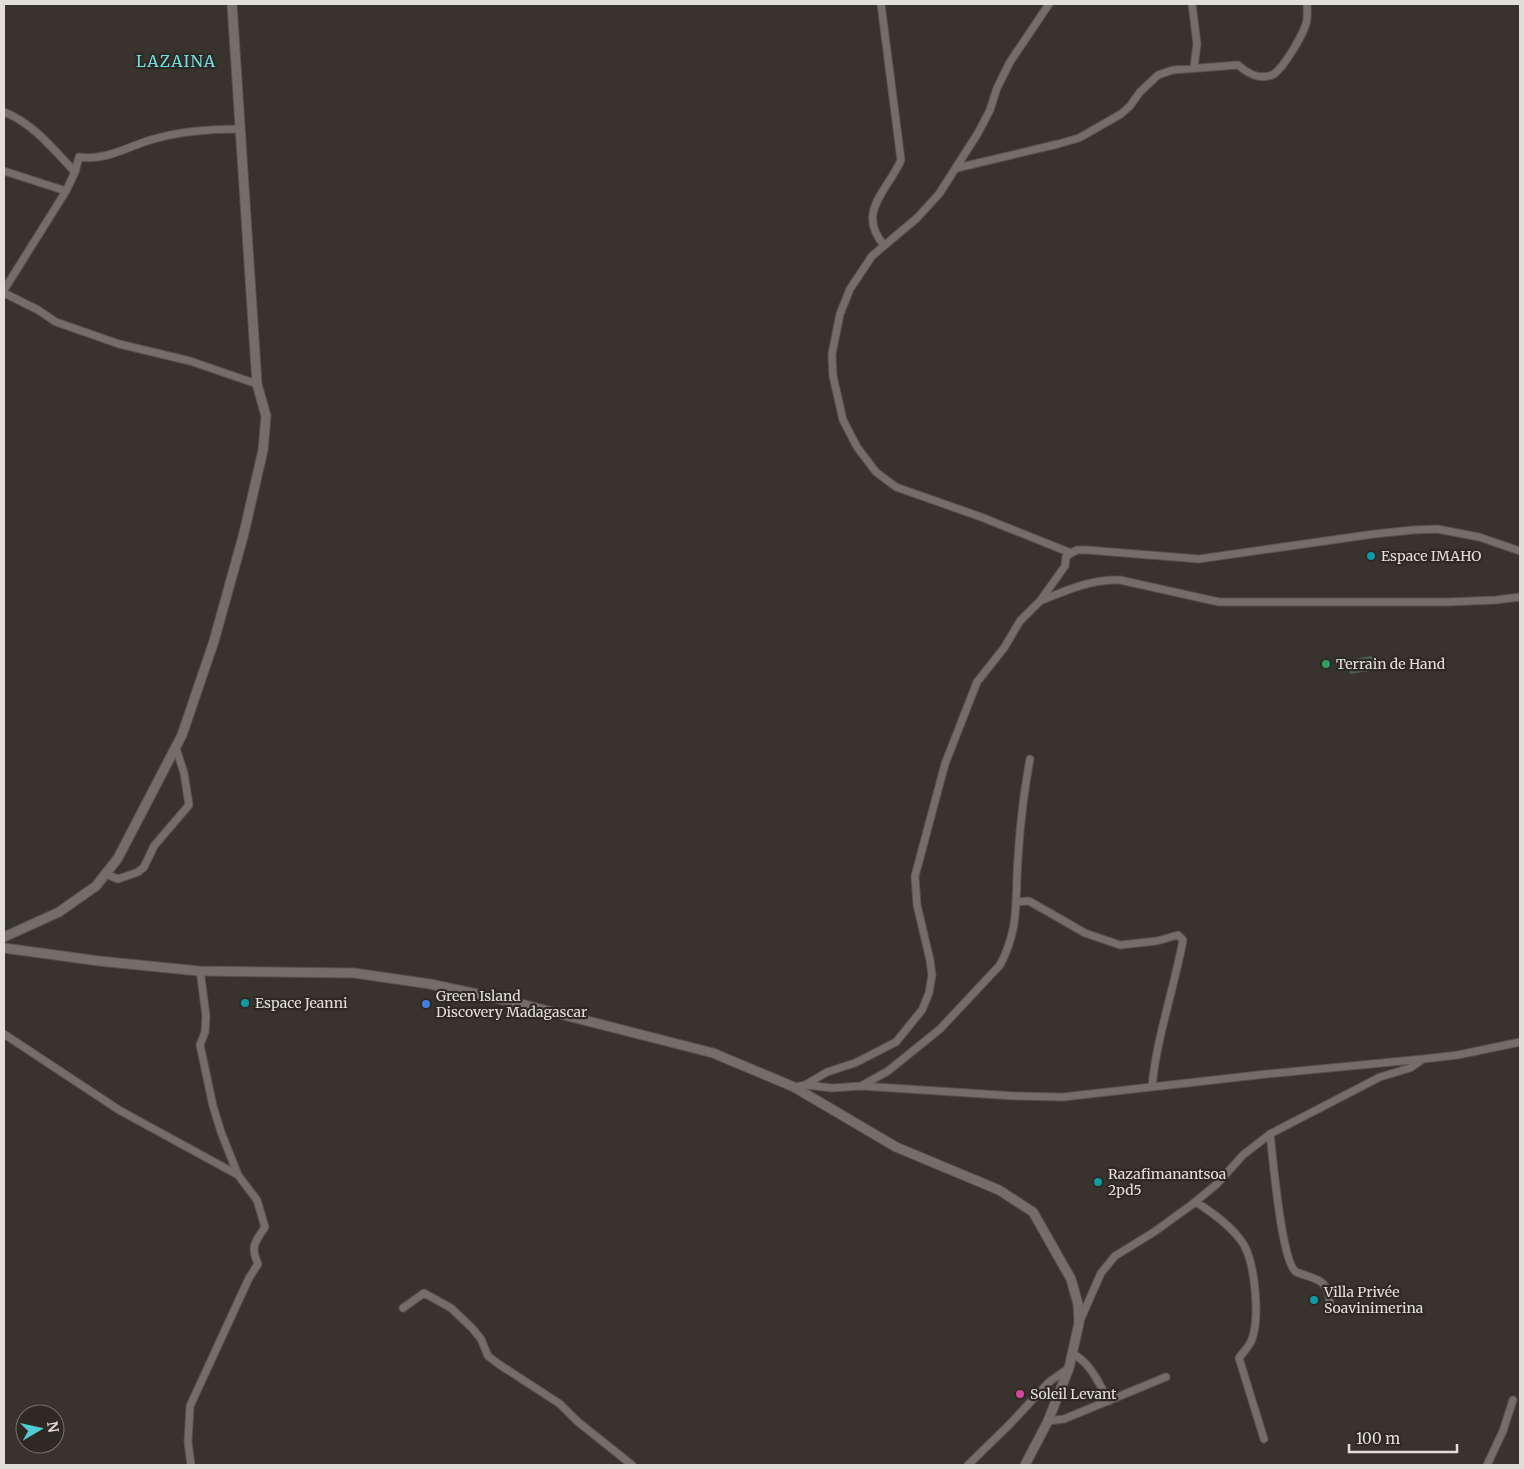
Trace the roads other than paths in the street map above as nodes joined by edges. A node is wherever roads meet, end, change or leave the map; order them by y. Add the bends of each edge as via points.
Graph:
1 (232, 4) edge
2 (882, 4) edge
3 (1049, 4) edge
4 (1192, 4) edge
5 (1307, 4) edge
6 (1194, 67) junction
7 (4, 112) edge
8 (240, 129) junction
9 (957, 168) junction
10 (4, 171) edge
11 (75, 172) junction
12 (66, 191) junction
13 (884, 245) junction
14 (4, 291) edge
15 (257, 384) junction
16 (1520, 551) edge
17 (1071, 553) junction
18 (1520, 597) edge
19 (1040, 601) junction
20 (176, 748) junction
21 (1030, 759) dead end
22 (106, 874) junction
23 (1017, 902) junction
24 (4, 937) edge
25 (4, 948) edge
26 (198, 971) junction
27 (4, 1034) edge
28 (1520, 1042) edge
29 (1423, 1059) junction
30 (805, 1085) junction
31 (861, 1086) junction
32 (1152, 1086) junction
33 (794, 1087) junction
34 (1270, 1134) junction
35 (238, 1175) junction
36 (1196, 1202) junction
37 (1330, 1304) dead end
38 (403, 1308) dead end
39 (1079, 1323) junction
40 (1073, 1354) junction
41 (1069, 1368) junction
42 (1166, 1377) dead end
43 (1513, 1400) dead end
44 (1109, 1401) junction
45 (1048, 1421) junction
46 (1264, 1439) dead end
47 (1025, 1464) edge
48 (191, 1465) edge
49 (632, 1465) edge
50 (968, 1465) edge
51 (1487, 1465) edge

1 - 8 main road
2 - 13 street via 901,160 881,192 871,220 877,237
3 - 9 street via 1010,62 990,110
4 - 6 street via 1197,44
5 - 6 street via 1307,22 1291,53 1275,73 1252,76 1238,64
6 - 9 street via 1158,75 1121,114 1079,138
7 - 11 street via 38,134
8 - 11 street via 189,132 155,138 105,157 79,157
8 - 15 main road
9 - 13 street via 917,218
10 - 12 street
11 - 12 street
12 - 14 street
13 - 17 street via 872,256 850,289 840,314 832,354 843,420 857,447 876,472 896,487
14 - 15 street via 56,322
15 - 20 main road via 266,416 263,450 214,641
16 - 17 street via 1479,537 1437,529 1374,534 1199,558 1087,550
17 - 19 street
18 - 19 street via 1448,602 1219,602 1108,579 1089,582
19 - 30 street via 1020,622 978,682 936,793 915,876 918,910 932,975 922,1010 896,1042
20 - 22 main road via 118,858
20 - 22 street via 190,806 154,846 138,872 118,879
21 - 23 street via 1018,856
22 - 24 main road via 96,886 59,912
23 - 31 street via 1015,924 1000,966 940,1029 888,1071
23 - 32 street via 1029,902 1085,933 1120,945 1178,935 1183,940 1160,1034
25 - 26 main road
26 - 33 main road via 354,974 464,991 713,1053
26 - 35 street via 206,1016 200,1045 220,1132
27 - 35 street via 120,1110
28 - 29 street
29 - 32 street
29 - 34 street via 1410,1068 1380,1077
30 - 31 street via 832,1088
30 - 33 street
31 - 32 street via 1062,1097
33 - 39 main road via 896,1147 999,1190 1033,1212 1071,1280
34 - 36 street via 1243,1155
34 - 37 street via 1289,1262 1292,1270 1325,1285
35 - 48 street via 257,1200 265,1227 254,1244 258,1264 190,1406 188,1442
36 - 39 street via 1115,1256 1101,1273
36 - 46 street via 1222,1220 1240,1240 1250,1260 1257,1310 1252,1340 1239,1358
38 - 49 street via 424,1293 451,1308 481,1339 488,1356 560,1404
39 - 40 main road
40 - 41 main road
40 - 44 street via 1090,1369
41 - 45 main road
41 - 50 street via 1050,1382
42 - 44 street
43 - 51 street
44 - 45 street via 1064,1419
45 - 47 main road

